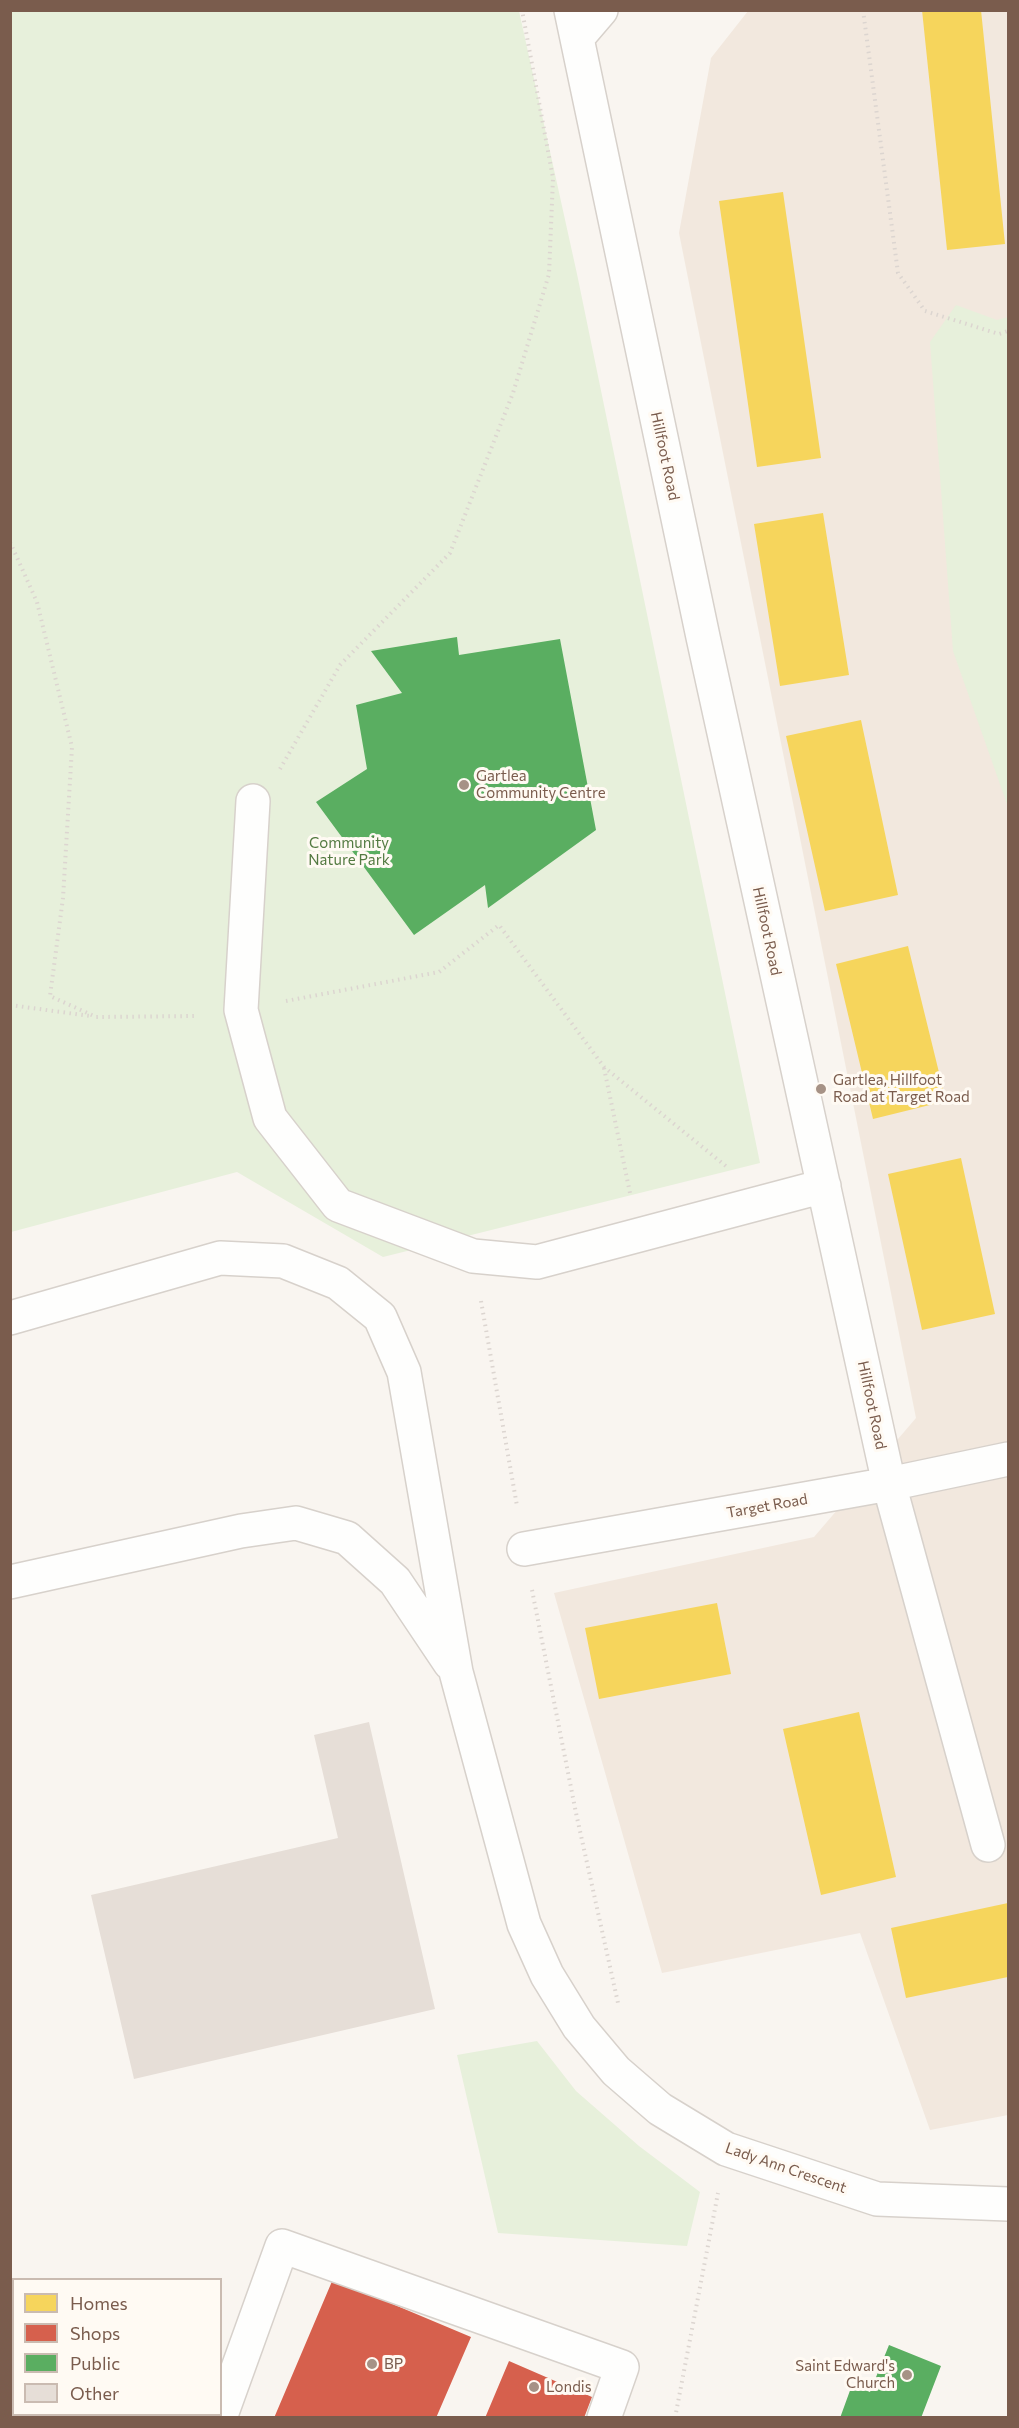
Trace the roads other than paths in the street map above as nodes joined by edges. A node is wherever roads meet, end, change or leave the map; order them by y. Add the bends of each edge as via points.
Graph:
1 (602, 10) edge
2 (574, 24) edge
3 (253, 801) road end
4 (824, 1186) junction
5 (10, 1318) edge
6 (1008, 1459) edge
7 (889, 1484) junction
8 (524, 1549) road end
9 (10, 1582) edge
10 (456, 1672) junction
11 (988, 1845) dead end
12 (1008, 2204) edge
13 (222, 2412) edge
14 (604, 2418) edge

1 - 2 street
2 - 4 street, Hillfoot Road
3 - 4 street via 240,1010 270,1118 339,1205 473,1256 537,1262
4 - 7 street, Hillfoot Road
5 - 10 street via 220,1258 283,1261 338,1283 380,1317 404,1372
6 - 7 street, Target Road
7 - 8 street, Target Road
7 - 11 street, Hillfoot Road
9 - 10 street via 241,1531 296,1523 347,1538 395,1581
10 - 12 street, Lady Ann Crescent via 524,1924 547,1975 579,2027 616,2071 660,2109 726,2149 877,2199
13 - 14 street via 282,2246 622,2367

